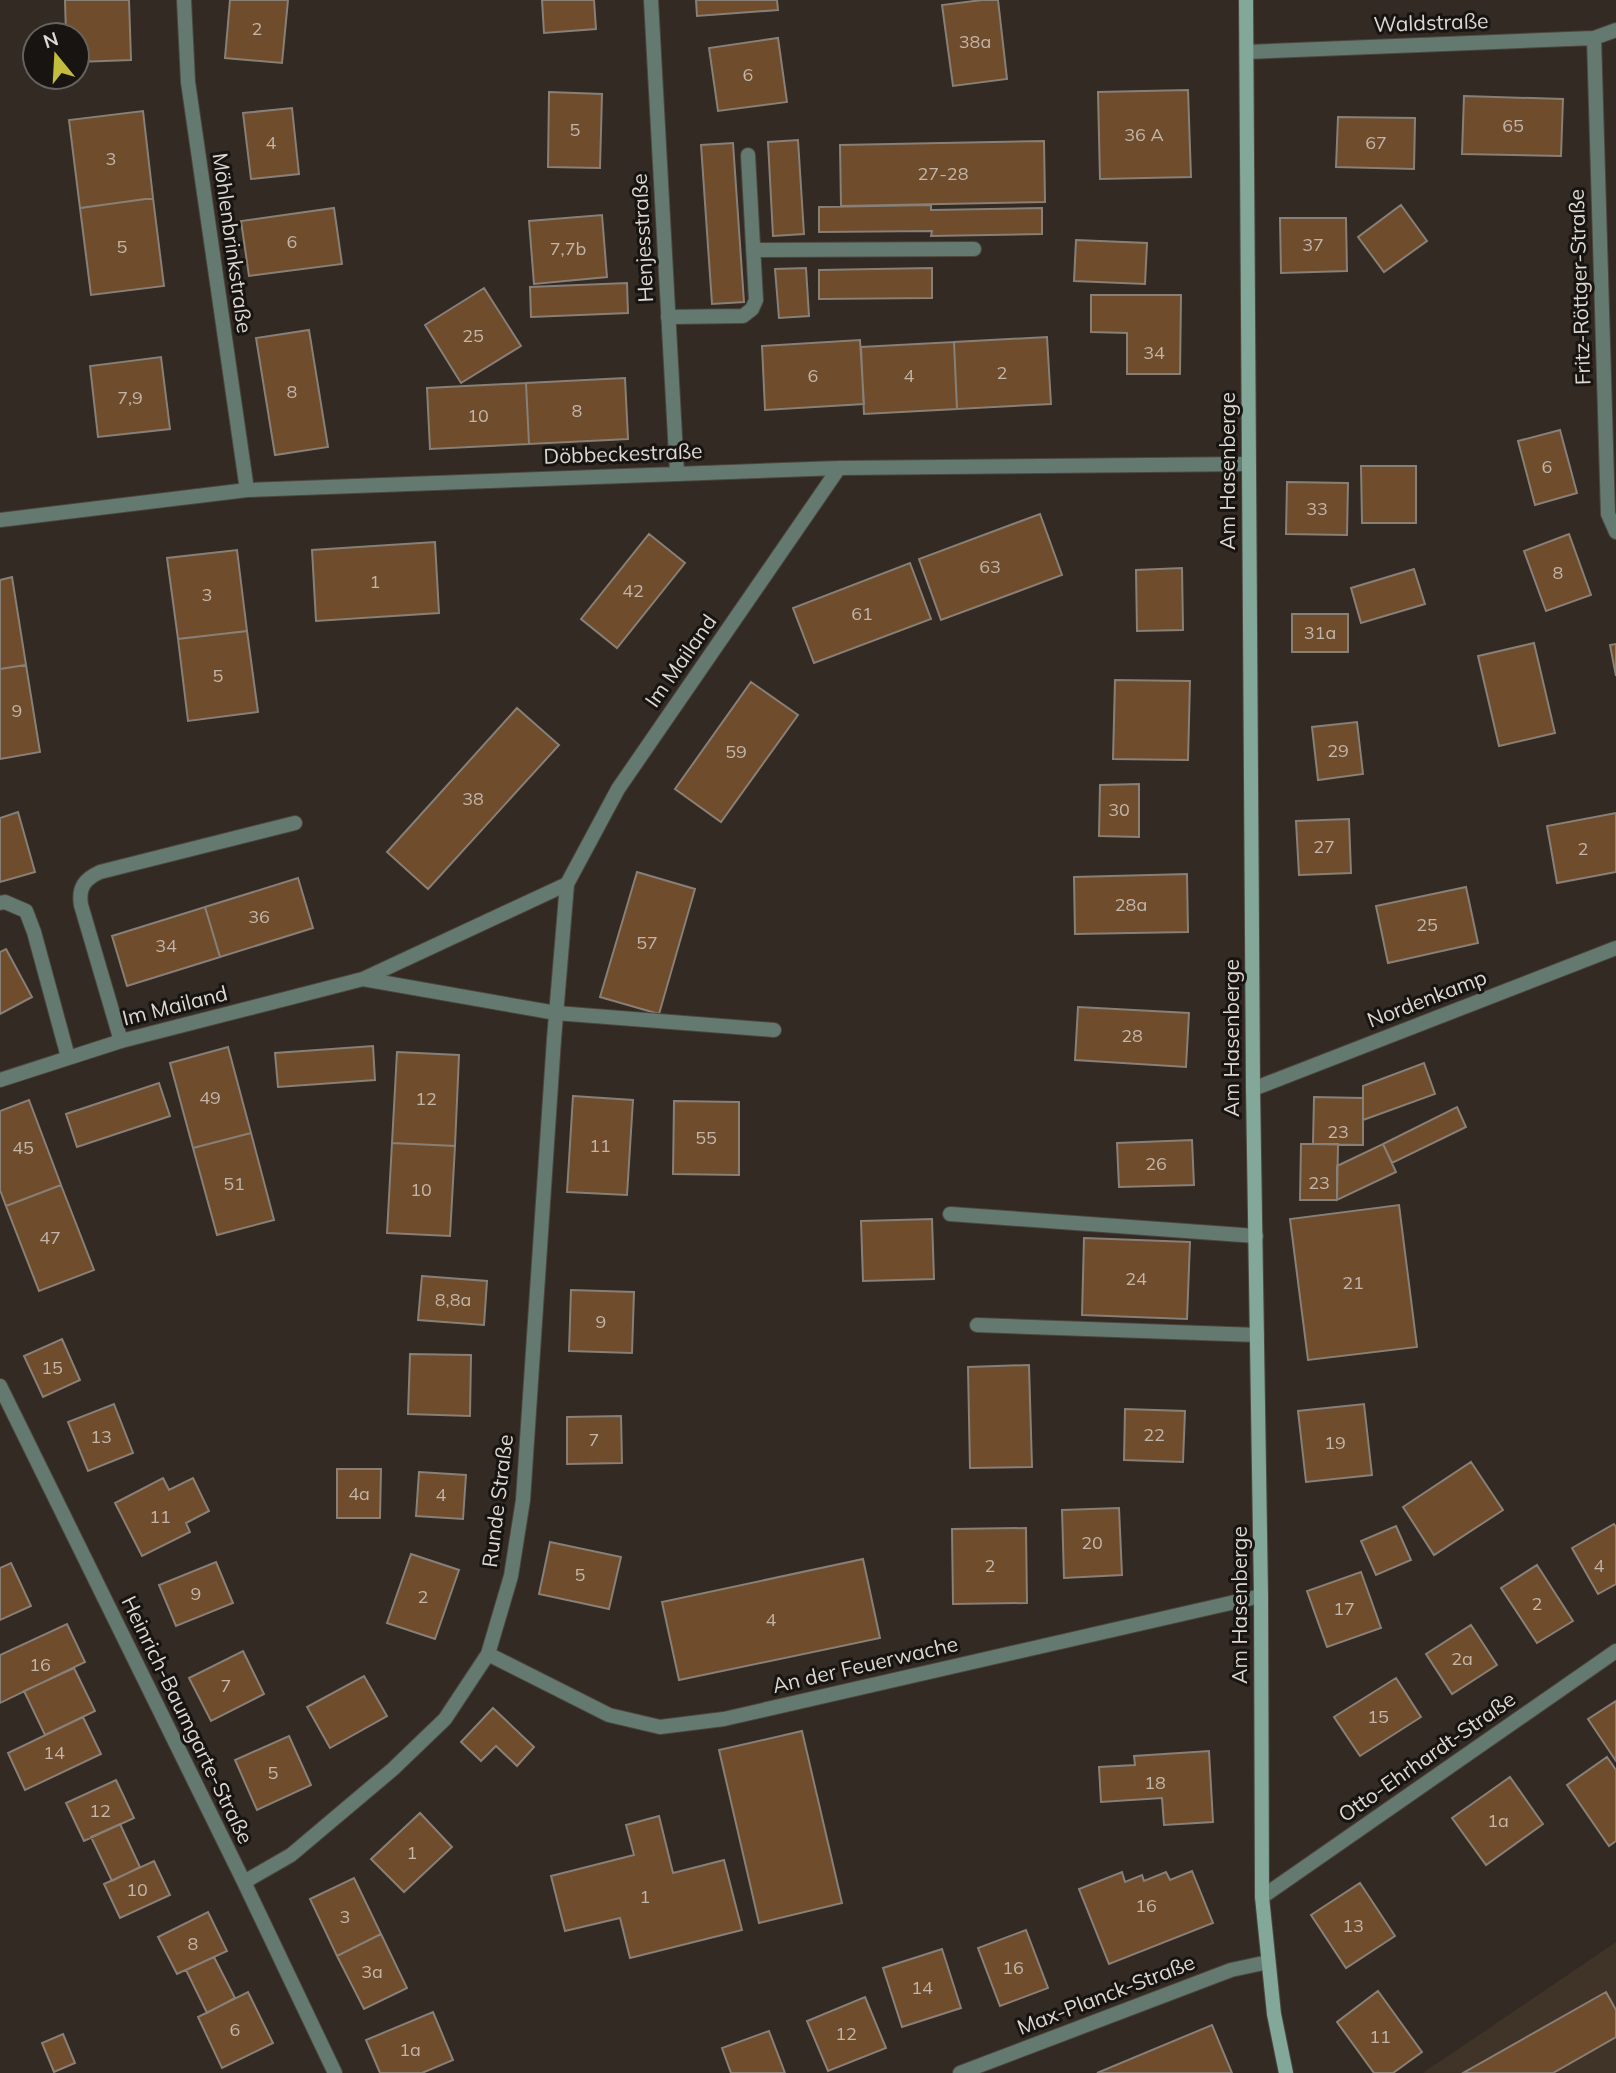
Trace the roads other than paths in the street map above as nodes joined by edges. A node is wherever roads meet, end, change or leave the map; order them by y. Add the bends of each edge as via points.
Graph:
1 (184, 0) edge
2 (651, 0) edge
3 (1246, 0) edge
4 (1616, 30) edge
5 (1594, 38) junction
6 (1247, 52) junction
7 (748, 155) dead end
8 (753, 250) junction
9 (974, 250) dead end
10 (668, 317) junction
11 (1250, 464) junction
12 (839, 468) junction
13 (677, 473) junction
14 (247, 491) junction
15 (0, 520) edge
16 (1616, 532) edge
17 (295, 822) dead end
18 (567, 884) junction
19 (0, 903) edge
20 (1616, 948) edge
21 (363, 979) junction
22 (556, 1013) junction
23 (774, 1030) dead end
24 (121, 1041) junction
25 (68, 1057) junction
26 (0, 1080) edge
27 (1253, 1089) junction
28 (950, 1214) dead end
29 (1256, 1236) junction
30 (977, 1325) dead end
31 (1257, 1335) junction
32 (0, 1386) edge
33 (1261, 1596) junction
34 (1616, 1651) edge
35 (488, 1654) junction
36 (244, 1882) junction
37 (1262, 1897) junction
38 (1268, 1962) junction
39 (335, 2073) edge
40 (960, 2073) edge
41 (1286, 2073) edge

1 - 14 street, Möhlenbrinkstraße via 188,82
2 - 10 street, Henjesstraße
3 - 6 street, Am Hasenberge
4 - 5 street, Waldstraße
5 - 6 street, Waldstraße
5 - 16 street, Fritz-Röttger-Straße via 1608,514
6 - 11 street, Am Hasenberge
7 - 8 street
8 - 9 street
8 - 10 street via 752,309 743,316
10 - 13 street, Henjesstraße
11 - 12 street, Döbbeckestraße
11 - 27 street, Am Hasenberge
12 - 13 street, Döbbeckestraße
12 - 18 street, Im Mailand via 618,789
13 - 14 street, Döbbeckestraße
14 - 15 street, Döbbeckestraße
17 - 24 street via 100,872 83,883 81,905
18 - 21 street, Im Mailand
18 - 22 street, Im Mailand
19 - 25 street via 26,911
20 - 27 street, Nordenkamp
21 - 22 street, Im Mailand
21 - 24 street, Im Mailand
22 - 23 street
22 - 35 street, Runde Straße via 523,1500 511,1576
24 - 25 street, Im Mailand
25 - 26 street, Im Mailand
27 - 29 street, Am Hasenberge
28 - 29 street
29 - 31 street, Am Hasenberge
30 - 31 street
31 - 33 street, Am Hasenberge
32 - 36 street, Heinrich-Baumgarte-Straße
33 - 35 street, An der Feuerwache via 724,1719 660,1727 609,1715
33 - 37 street, Am Hasenberge
34 - 37 street, Otto-Ehrhardt-Straße
35 - 36 street, Runde Straße via 444,1719 393,1769 291,1855
36 - 39 street, Heinrich-Baumgarte-Straße
37 - 38 street, Am Hasenberge
38 - 40 street, Max-Planck-Straße via 1231,1970
38 - 41 street, Am Hasenberge

